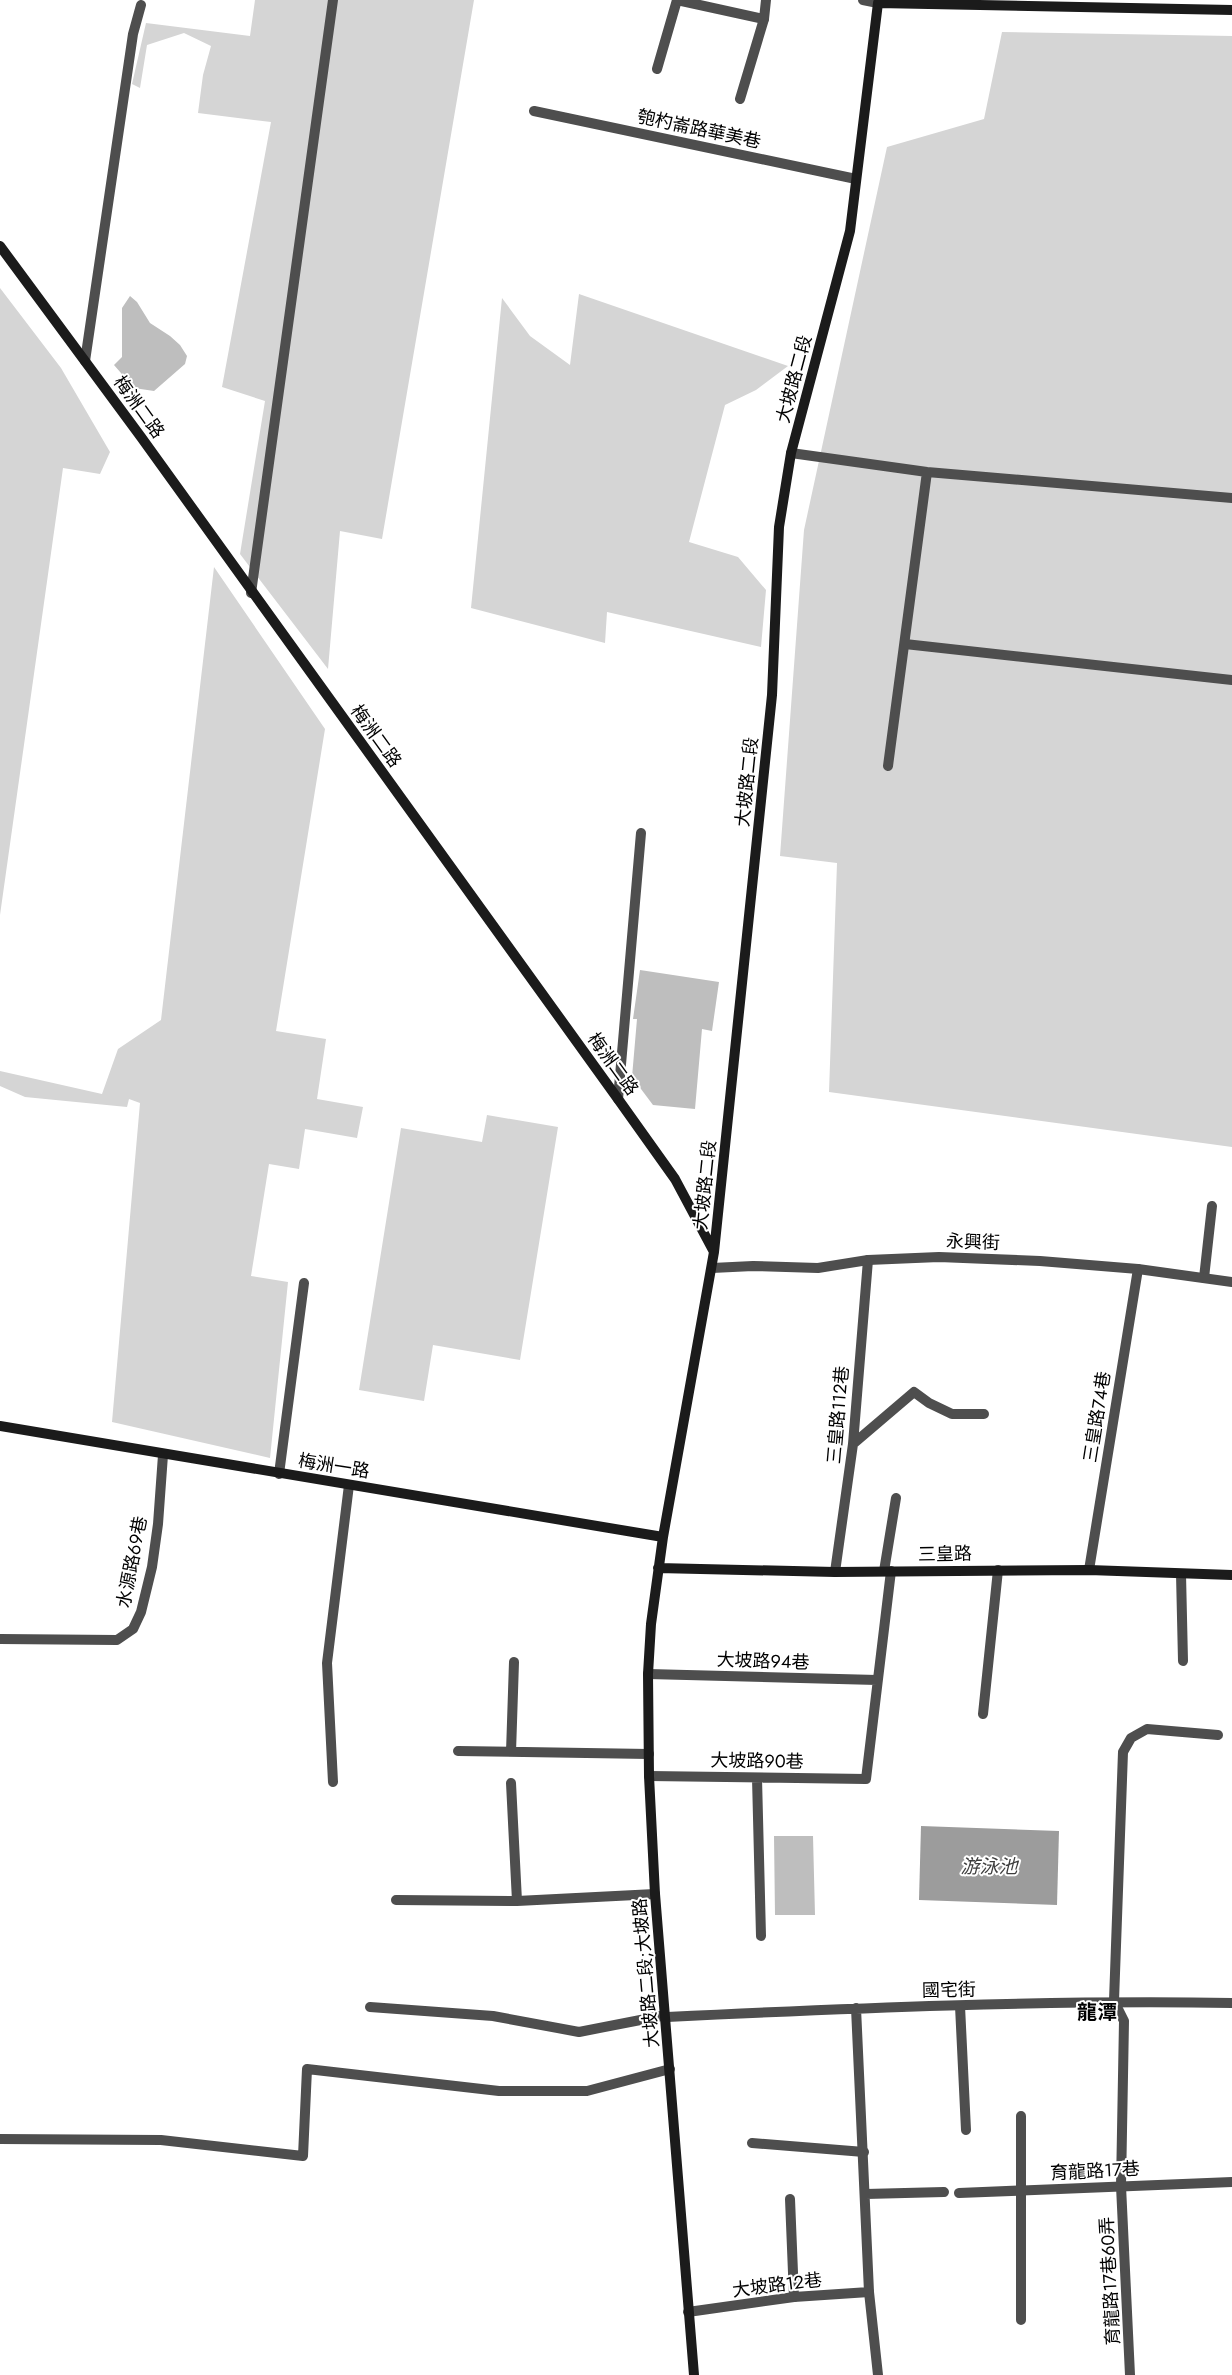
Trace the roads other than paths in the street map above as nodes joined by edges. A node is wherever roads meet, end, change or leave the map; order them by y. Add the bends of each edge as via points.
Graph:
1 (333, 0) edge
2 (677, 0) edge
3 (766, 0) edge
4 (863, 0) edge
5 (878, 1) edge
6 (141, 5) dead end
7 (1232, 10) edge
8 (764, 19) junction
9 (657, 69) dead end
10 (740, 99) dead end
11 (534, 111) dead end
12 (856, 179) junction
13 (0, 246) edge
14 (85, 360) junction
15 (792, 453) junction
16 (927, 472) junction
17 (1232, 498) edge
18 (251, 592) junction
19 (905, 644) junction
20 (1232, 680) edge
21 (888, 766) dead end
22 (641, 833) dead end
23 (618, 1099) junction
24 (1212, 1206) dead end
25 (714, 1252) junction
26 (868, 1260) junction
27 (712, 1268) junction
28 (1138, 1269) junction
29 (1204, 1278) junction
30 (304, 1282) dead end
31 (1232, 1282) edge
32 (984, 1414) dead end
33 (0, 1426) edge
34 (853, 1444) junction
35 (163, 1455) junction
36 (279, 1474) junction
37 (349, 1485) junction
38 (896, 1498) dead end
39 (663, 1536) junction
40 (658, 1568) junction
41 (998, 1570) junction
42 (1089, 1570) junction
43 (888, 1571) junction
44 (835, 1572) junction
45 (1181, 1574) junction
46 (1232, 1575) edge
47 (0, 1639) edge
48 (1183, 1661) dead end
49 (514, 1662) dead end
50 (648, 1674) junction
51 (876, 1680) junction
52 (983, 1714) dead end
53 (1218, 1735) dead end
54 (458, 1751) dead end
55 (512, 1752) junction
56 (649, 1754) junction
57 (649, 1776) junction
58 (757, 1778) junction
59 (333, 1782) dead end
60 (511, 1784) dead end
61 (655, 1894) junction
62 (396, 1900) dead end
63 (517, 1901) junction
64 (761, 1936) dead end
65 (1114, 2001) junction
66 (1232, 2003) edge
67 (960, 2006) junction
68 (370, 2007) dead end
69 (856, 2008) junction
70 (666, 2018) junction
71 (670, 2069) junction
72 (1021, 2116) dead end
73 (966, 2130) dead end
74 (0, 2139) edge
75 (752, 2143) dead end
76 (864, 2152) junction
77 (1232, 2182) edge
78 (1121, 2186) junction
79 (944, 2192) dead end
80 (1020, 2192) junction
81 (959, 2193) dead end
82 (866, 2194) junction
83 (790, 2199) dead end
84 (870, 2292) junction
85 (794, 2297) junction
86 (688, 2312) junction
87 (1021, 2320) dead end
88 (694, 2375) edge
89 (878, 2375) edge
90 (1130, 2375) edge

1 - 18 street
2 - 8 street
2 - 9 street
3 - 8 street
4 - 5 street
5 - 7 street
5 - 12 street, 大坡路二段
6 - 14 street via 133,34
8 - 10 street
11 - 12 street, 匏杓崙路華美巷
12 - 15 street, 大坡路二段 via 850,230
13 - 14 street, 梅洲二路
14 - 18 street, 梅洲二路
15 - 16 street
15 - 25 street, 大坡路二段 via 779,527 772,695
16 - 17 street
16 - 19 street
18 - 23 street, 梅洲二路
19 - 20 street
19 - 21 street
22 - 23 street
23 - 25 street, 梅洲二路 via 675,1179
24 - 29 street
25 - 27 street, 大坡路二段
26 - 27 street, 永興街 via 818,1268
26 - 28 street, 永興街 via 939,1257
26 - 34 street, 三皇路112巷
27 - 39 street, 大坡路二段
28 - 29 street, 永興街
28 - 42 street, 三皇路74巷
29 - 31 street, 永興街
30 - 36 street
32 - 34 street via 952,1414 914,1392
33 - 35 street, 梅洲一路
34 - 44 street, 三皇路112巷
35 - 36 street, 梅洲一路
35 - 47 street, 水源路69巷 via 152,1567 141,1612 133,1629 117,1640
36 - 37 street, 梅洲一路
37 - 39 street, 梅洲一路
37 - 59 street via 327,1663
38 - 43 street
39 - 40 street, 大坡路二段
40 - 44 street, 三皇路
40 - 50 street, 大坡路二段;大坡路
41 - 42 street, 三皇路
41 - 43 street, 三皇路
41 - 52 street
42 - 45 street, 三皇路
43 - 44 street, 三皇路
43 - 51 street
45 - 46 street, 三皇路
45 - 48 street
49 - 55 street
50 - 51 street, 大坡路94巷
50 - 56 street, 大坡路二段;大坡路
51 - 58 street, 大坡路90巷 via 866,1779
53 - 65 street via 1147,1728 1130,1738 1123,1752
54 - 55 street
55 - 56 street
56 - 57 street, 大坡路二段;大坡路
57 - 58 street, 大坡路90巷
57 - 61 street, 大坡路二段;大坡路
58 - 64 street
60 - 63 street
61 - 63 street
61 - 70 street, 大坡路二段;大坡路
62 - 63 street
65 - 66 street, 國宅街
65 - 67 street, 國宅街
65 - 78 street, 育龍路17巷60弄 via 1124,2021
67 - 69 street, 國宅街
67 - 73 street
68 - 70 street, 國宅街 via 493,2016 579,2032 661,2016
69 - 70 street, 國宅街
69 - 76 street
70 - 71 street, 大坡路二段;大坡路
71 - 74 street via 587,2091 499,2091 307,2069 303,2156 161,2140
71 - 86 street, 大坡路二段;大坡路
72 - 80 street
75 - 76 street
76 - 82 street
77 - 78 street, 育龍路17巷
78 - 80 street, 育龍路17巷
78 - 90 street, 育龍路17巷60弄
79 - 82 street
80 - 81 street, 育龍路17巷
80 - 87 street
82 - 84 street
83 - 85 street
84 - 85 street, 大坡路12巷
84 - 89 street
85 - 86 street, 大坡路12巷
86 - 88 street, 大坡路二段;大坡路

